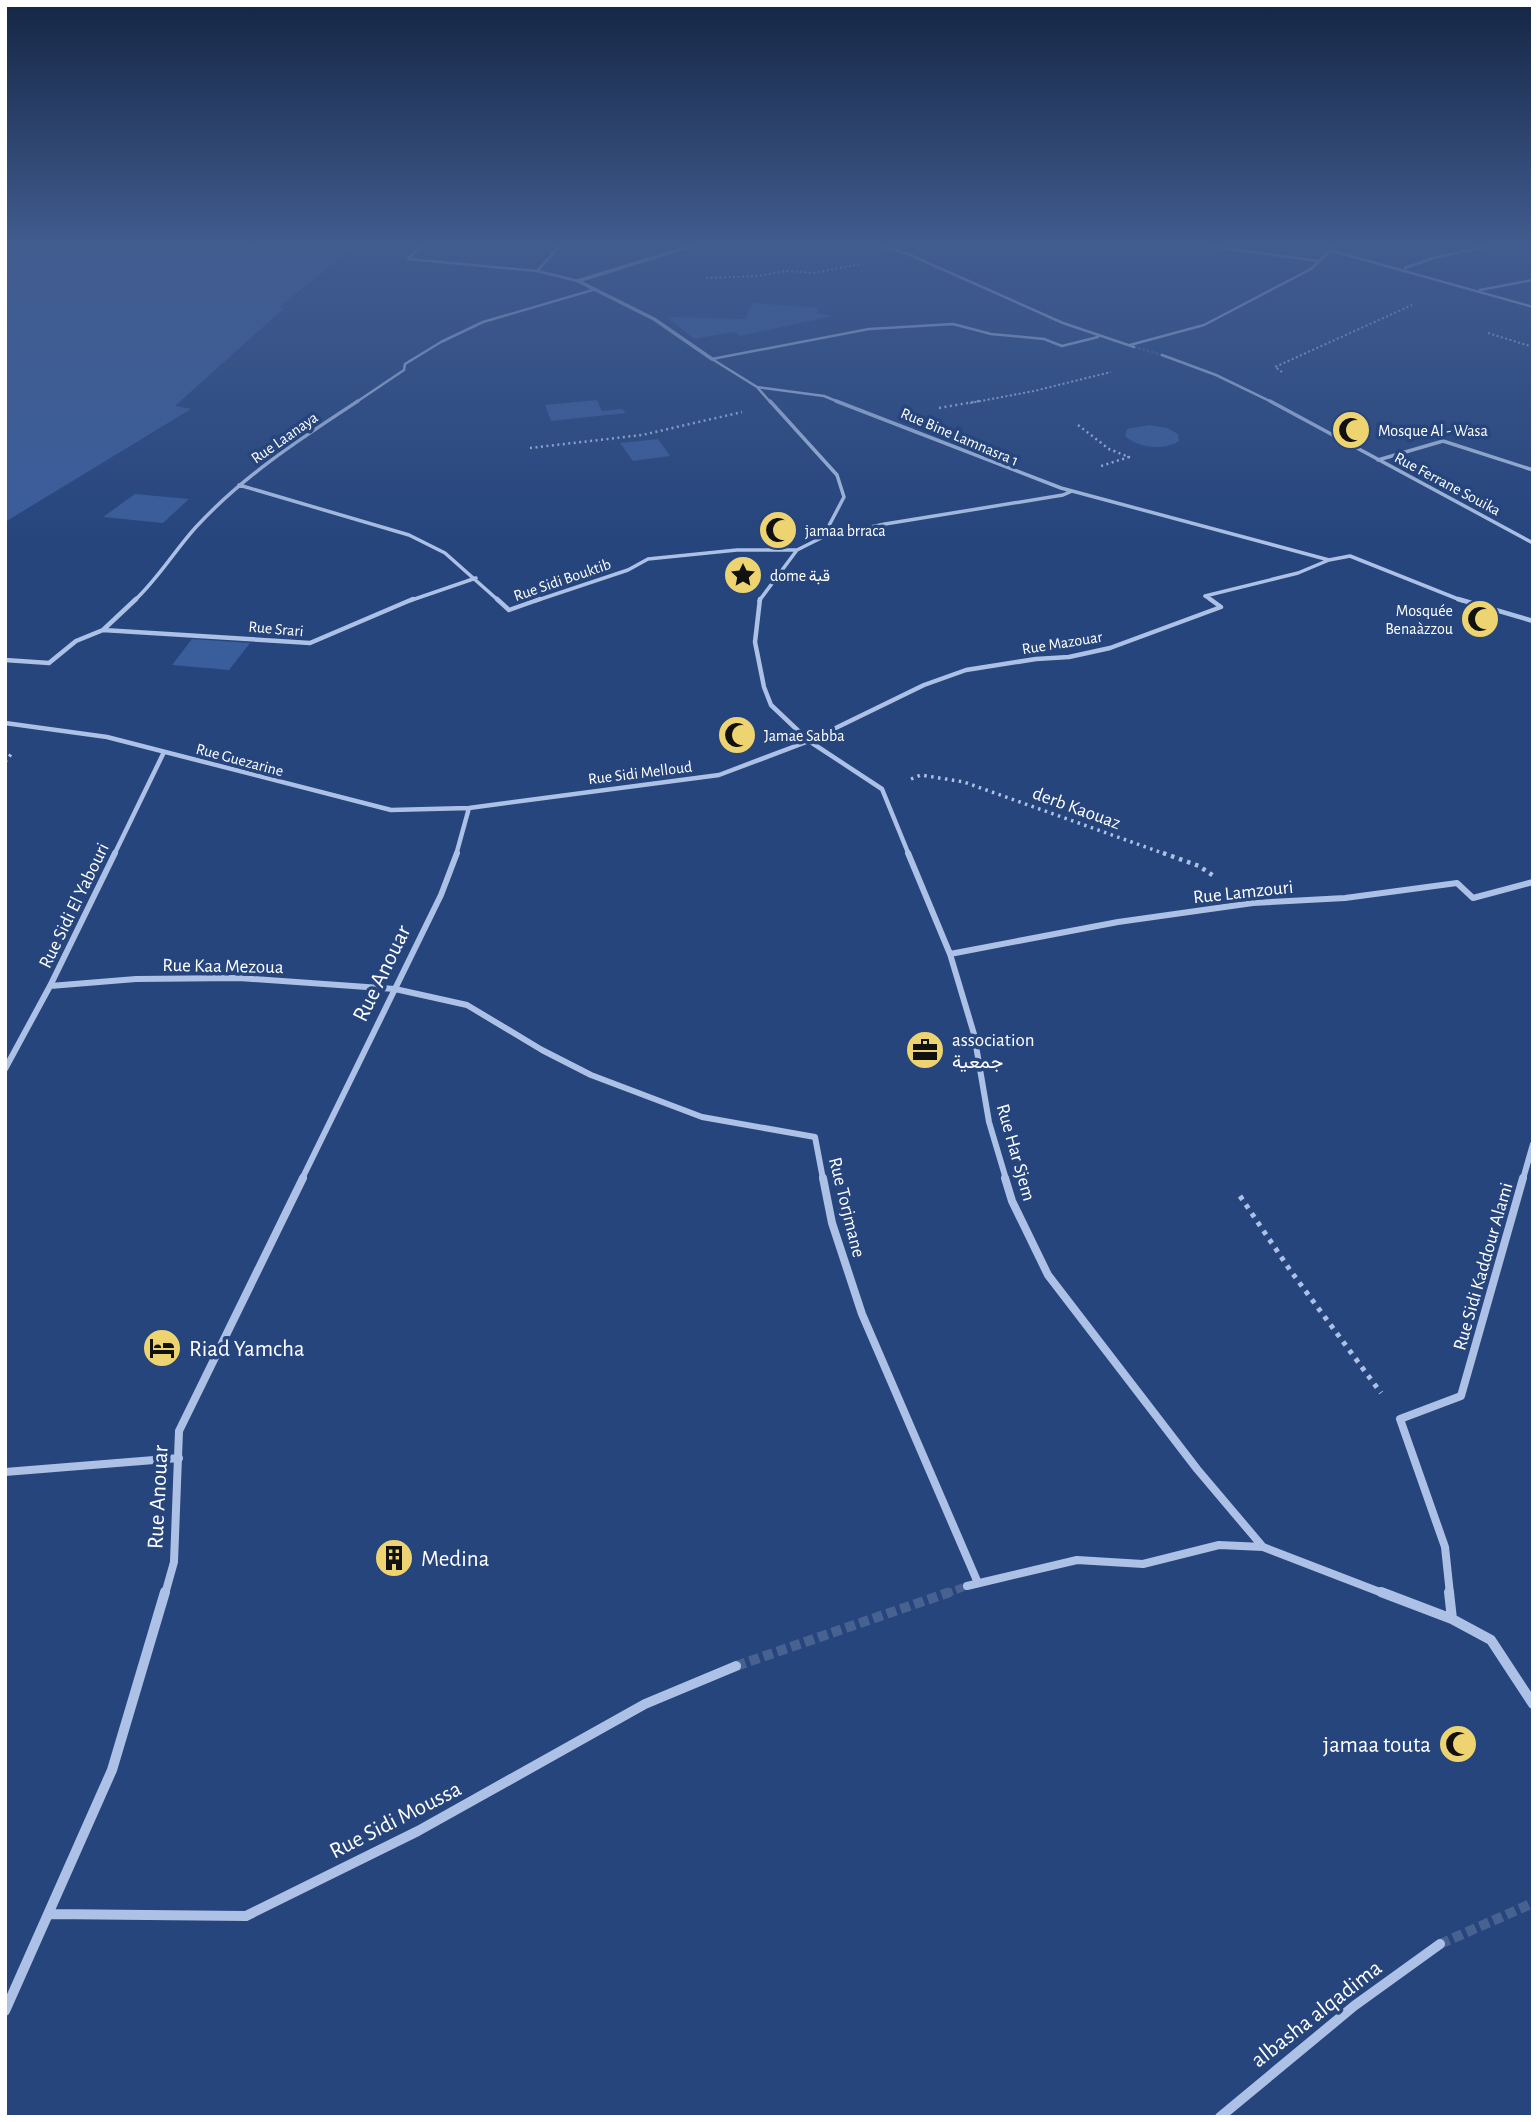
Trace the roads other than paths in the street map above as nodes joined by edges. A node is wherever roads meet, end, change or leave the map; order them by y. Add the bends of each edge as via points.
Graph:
1 (438, 345) edge
2 (692, 345) edge
3 (785, 345) edge
4 (1128, 345) edge
5 (1134, 347) tunnel mouth
6 (1164, 355) tunnel mouth
7 (712, 359) junction
8 (757, 387) junction
9 (1378, 460) junction
10 (1533, 470) edge
11 (239, 485) junction
12 (1072, 491) junction
13 (823, 537) junction
14 (1533, 543) edge
15 (797, 550) junction
16 (1329, 560) junction
17 (476, 578) junction
18 (1533, 621) edge
19 (103, 630) junction
20 (5, 660) edge
21 (5, 723) edge
22 (809, 741) junction
23 (164, 752) junction
24 (469, 808) junction
25 (1533, 882) edge
26 (950, 954) junction
27 (50, 986) junction
28 (395, 989) junction
29 (5, 1069) edge
30 (1533, 1144) edge
31 (179, 1458) junction
32 (5, 1472) edge
33 (1263, 1547) junction
34 (978, 1583) junction
35 (967, 1586) tunnel mouth
36 (1452, 1619) junction
37 (736, 1666) tunnel mouth
38 (1533, 1704) edge
39 (49, 1914) junction
40 (1440, 1944) tunnel mouth
41 (5, 2011) edge
42 (1220, 2117) edge

1 - 11 street, Rue Laanaya
2 - 7 street
3 - 7 street
4 - 5 street
6 - 9 street, Rue Ferrane Souika via 1275,403
7 - 8 street
8 - 12 street, Rue Bine Lamnasra 1 via 824,396
8 - 13 street via 837,475 844,497
9 - 10 street via 1443,441
9 - 14 street, Rue Ferrane Souika
11 - 17 street, Rue Sidi Bouktib via 409,534 445,553
11 - 19 street, Rue Laanaya via 196,527 141,595
12 - 13 street
12 - 16 street, Rue Bine Lamnasra 1
13 - 15 street
15 - 17 street, Rue Sidi Bouktib via 737,550 648,559 509,610
15 - 22 street via 759,601 755,642 771,705
16 - 18 street via 1350,556 1472,605
16 - 22 street, Rue Mazouar via 1298,573 1205,596 1221,607 1136,640 1069,657 966,670 924,685
17 - 19 street, Rue Srari via 310,643
19 - 20 street via 76,641 49,663
21 - 23 street, Rue Guezarine via 107,737
22 - 24 street, Rue Sidi Melloud via 719,775
22 - 26 street, Rue Har Sjem via 882,789
23 - 24 street, Rue Guezarine via 391,810
23 - 27 street, Rue Sidi El Yabouri
24 - 28 street, Rue Anouar via 453,867
25 - 26 street, Rue Lamzouri via 1473,898 1457,883 1345,898 1253,903 1052,932
26 - 33 street, Rue Har Sjem via 974,1034 989,1122 1012,1201 1048,1275
27 - 28 street, Rue Kaa Mezoua via 239,978
27 - 29 street, Rue Sidi El Yabouri
28 - 31 street, Rue Anouar via 179,1431
28 - 34 street, Rue Torjmane via 467,1005 591,1075 702,1117 815,1137 832,1223 862,1314
30 - 36 street, Rue Sidi Kaddour Alami via 1461,1396 1400,1419 1445,1547
31 - 32 street
31 - 39 street, Rue Anouar via 174,1562 112,1770
33 - 34 street via 1219,1545 1143,1564 1077,1560
33 - 36 street
34 - 35 street
36 - 38 street via 1491,1640
37 - 39 street, Rue Sidi Moussa via 645,1704 418,1831 246,1916
39 - 41 street, Rue Anouar
40 - 42 street, albasha alqadima via 1354,2006

